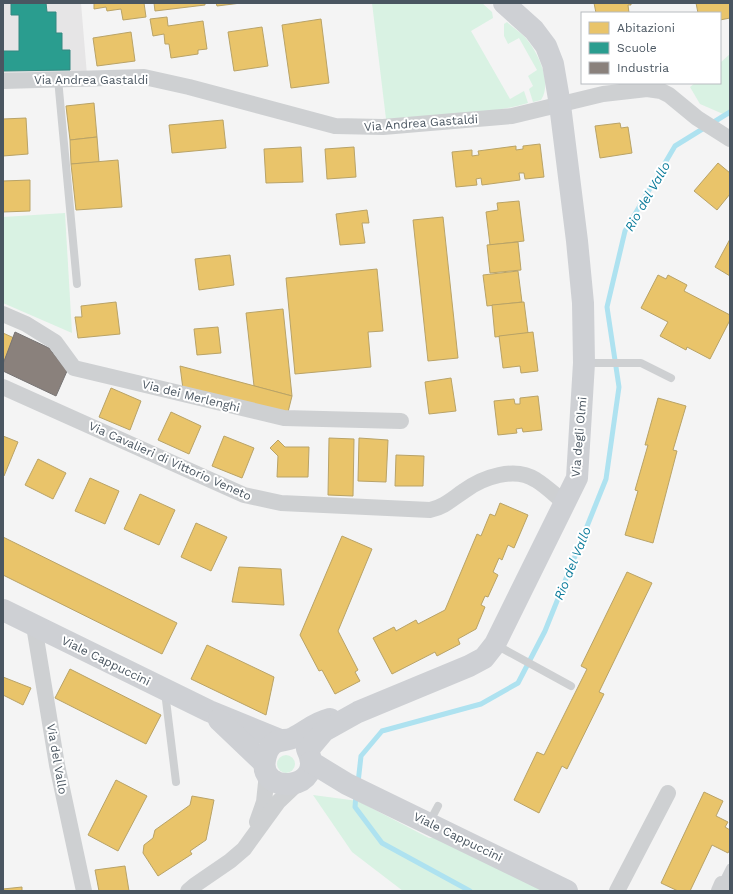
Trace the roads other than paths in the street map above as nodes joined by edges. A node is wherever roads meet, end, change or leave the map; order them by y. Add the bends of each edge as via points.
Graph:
1 (504, 3) edge
2 (58, 80) junction
3 (3, 81) edge
4 (560, 105) junction
5 (730, 139) edge
6 (77, 284) dead end
7 (3, 314) edge
8 (593, 363) junction
9 (670, 378) dead end
10 (3, 387) edge
11 (401, 422) dead end
12 (565, 503) junction
13 (3, 610) edge
14 (34, 626) junction
15 (495, 644) junction
16 (570, 686) dead end
17 (164, 690) junction
18 (209, 711) junction
19 (299, 759) junction
20 (266, 768) junction
21 (176, 782) dead end
22 (668, 793) dead end
23 (253, 834) junction
24 (730, 868) edge
25 (724, 887) edge
26 (84, 891) edge
27 (188, 891) edge
28 (567, 891) edge
29 (617, 891) edge

1 - 4 main road, Via degli Olmi via 534,30 546,46 553,64
2 - 3 street, Via Andrea Gastaldi
2 - 4 street, Via Andrea Gastaldi via 144,77 335,126 383,127 512,116
2 - 6 lane
4 - 5 street, Via Andrea Gastaldi via 602,94 647,89 660,91
4 - 8 main road, Via degli Olmi via 583,303
7 - 11 street, Via dei Merlenghi via 26,324 55,342 74,368 284,418
8 - 9 lane via 642,363
8 - 12 main road, Via degli Olmi via 577,478
10 - 12 street, Via Cavalieri di Vittorio Veneto via 244,495 261,500 430,510 446,505 469,487 488,478 515,474 526,475 536,480
12 - 15 main road, Via degli Olmi
13 - 14 main road, Viale Cappuccini
14 - 17 main road, Viale Cappuccini
14 - 26 street, Via del Vallo via 57,765
15 - 16 lane
15 - 19 main road, Via degli Olmi via 484,658 469,666 358,712 324,731
17 - 18 main road, Viale Cappuccini
17 - 21 lane
18 - 19 main road, Viale Cappuccini
18 - 20 main road, Viale Cappuccini
19 - 20 main road, Via degli Olmi via 272,745 266,753
19 - 20 main road, Viale Cappuccini via 286,786 275,782
19 - 23 street via 278,802
19 - 28 main road, Viale Cappuccini via 371,795 433,814
20 - 23 street via 264,802
22 - 29 street
23 - 27 street via 244,849 230,862
24 - 25 lane

